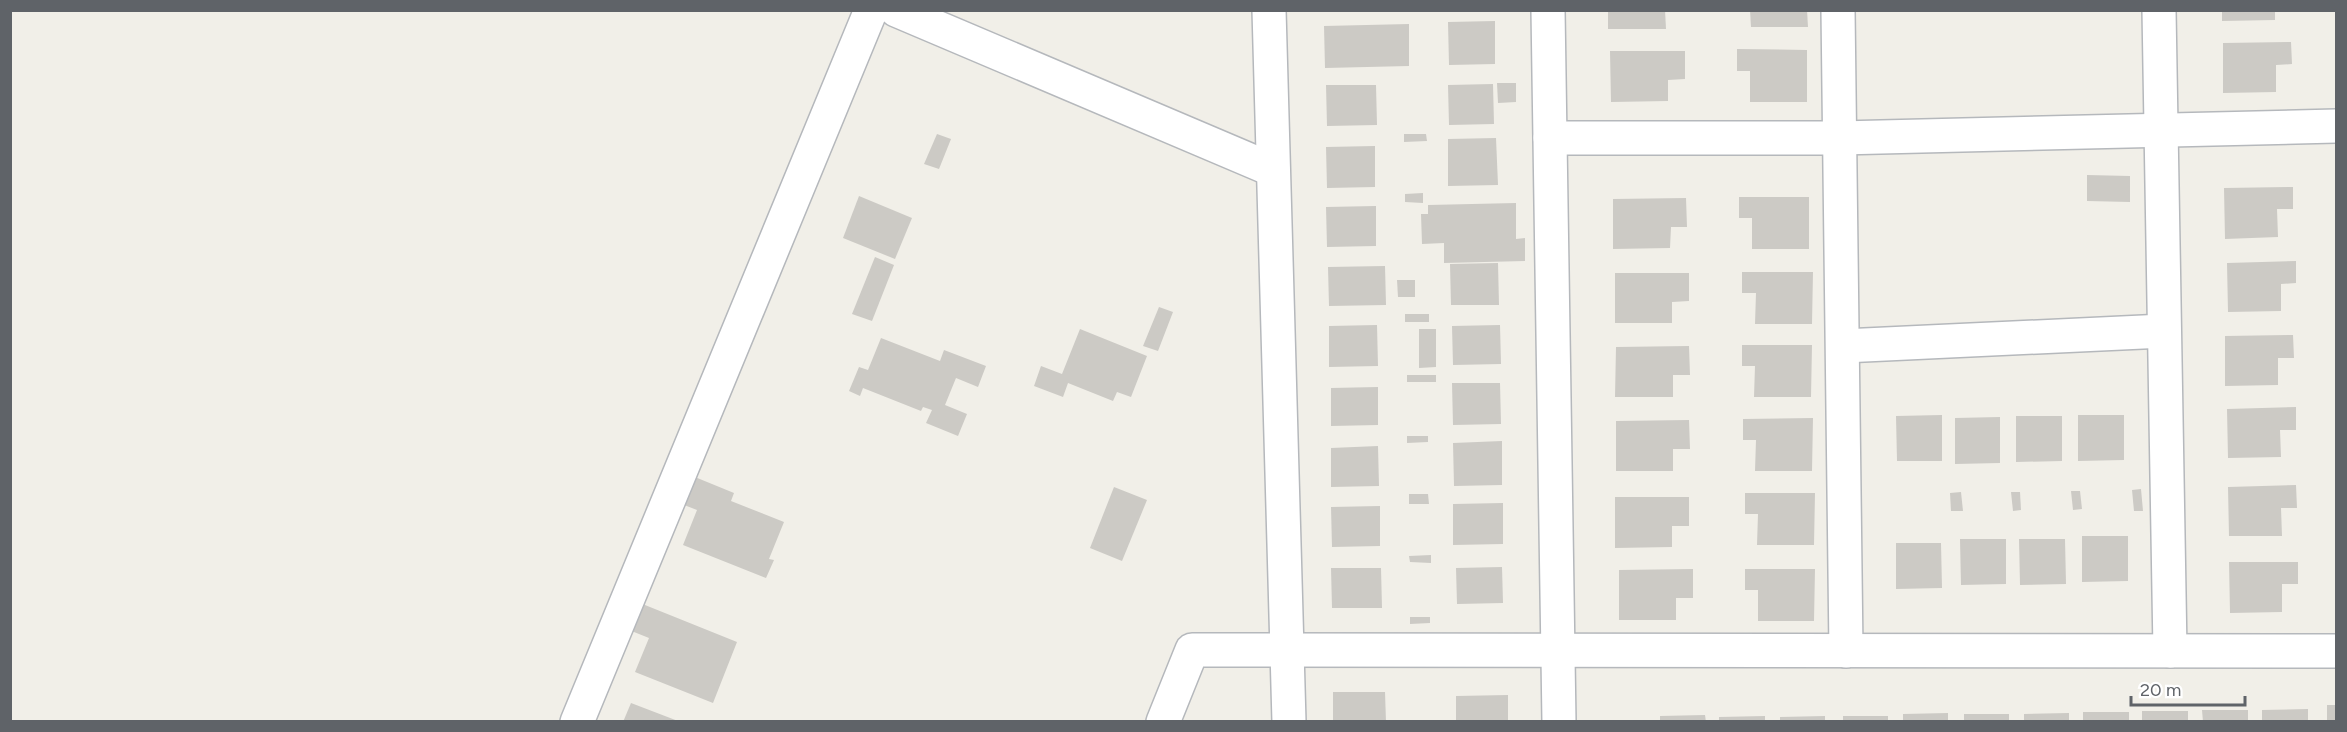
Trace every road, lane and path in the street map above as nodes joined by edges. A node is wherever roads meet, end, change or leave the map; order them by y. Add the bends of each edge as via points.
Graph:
1 (871, 10) edge
2 (896, 10) edge
3 (1269, 10) edge
4 (1548, 10) edge
5 (1838, 10) edge
6 (2159, 10) edge
7 (2337, 126) edge
8 (2161, 131) junction
9 (1550, 138) junction
10 (1840, 138) junction
11 (1273, 170) junction
12 (2164, 331) junction
13 (1843, 346) junction
14 (1287, 650) junction
15 (1558, 650) junction
16 (1846, 651) junction
17 (2170, 651) junction
18 (2337, 651) edge
19 (578, 722) edge
20 (1162, 722) edge
21 (1289, 722) edge
22 (1559, 722) edge

1 - 19 street
2 - 11 street
3 - 11 street
4 - 9 street
5 - 10 street
6 - 8 street
7 - 8 street
8 - 10 street
8 - 12 street
9 - 10 street
9 - 15 street
10 - 13 street
11 - 14 street
12 - 13 street
12 - 17 street
13 - 16 street
14 - 15 street
14 - 20 street via 1192,650
14 - 21 street
15 - 16 street
15 - 22 street
16 - 17 street
17 - 18 street

